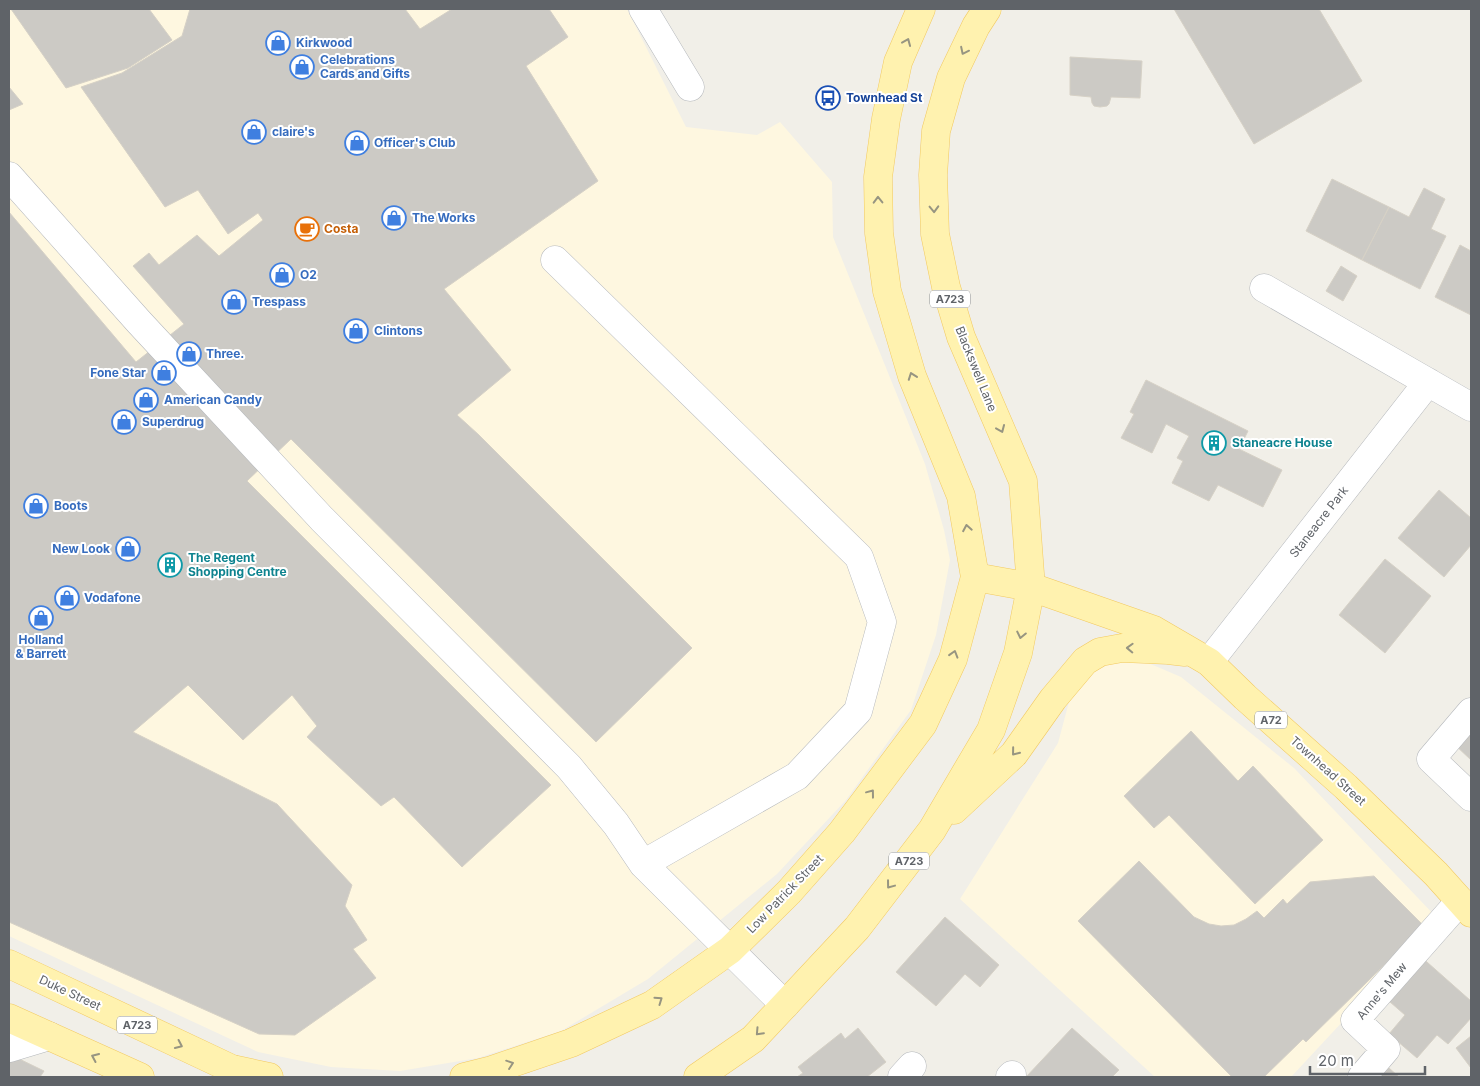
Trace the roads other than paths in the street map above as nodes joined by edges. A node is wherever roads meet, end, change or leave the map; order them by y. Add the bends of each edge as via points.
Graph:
1 (643, 9) edge
2 (921, 9) edge
3 (987, 9) edge
4 (690, 87) dead end
5 (9, 176) edge
6 (555, 260) dead end
7 (1264, 288) dead end
8 (1428, 382) junction
9 (1471, 407) edge
10 (975, 576) junction
11 (1031, 587) junction
12 (1202, 658) junction
13 (1471, 712) edge
14 (1471, 797) edge
15 (932, 830) junction
16 (643, 864) junction
17 (1466, 907) edge
18 (730, 950) junction
19 (9, 964) edge
20 (785, 1004) junction
21 (9, 1018) edge
22 (49, 1036) junction
23 (9, 1048) edge
24 (140, 1077) edge
25 (269, 1077) edge
26 (464, 1077) edge
27 (698, 1077) edge
28 (1362, 1077) edge

1 - 4 street
10 -> 2 main road via 961,496 912,376 887,291 879,233 878,177 886,119 898,62
3 -> 11 main road, Blackswell Lane / A723 via 951,78 936,131 933,175 935,234 961,336 1023,481
5 - 16 street via 322,519 569,767 616,824
6 - 16 street via 859,557 882,622 858,711 797,776
7 - 8 street
8 - 9 street
8 - 12 street, Staneacre Park
10 - 11 main road, Townhead Street / A72
18 -> 10 main road, Low Patrick Street via 789,892 842,832 923,724 952,659
11 - 12 main road, Townhead Street / A72 via 1154,630
11 -> 15 main road, A723 via 1018,653 990,730
12 -> 15 main road via 1168,650 1122,648 1100,652 1085,661 1014,754
12 - 17 main road, Townhead Street / A72 via 1346,787
13 - 14 street via 1431,759
15 -> 20 main road, A723 via 857,928
16 - 18 street
17 - 28 street, Anne's Mew via 1355,1020 1386,1049
18 - 20 street
26 -> 18 main road, Low Patrick Street via 571,1043 652,1005
19 -> 25 main road, Duke Street / A723 via 232,1069
20 -> 27 main road, A723 via 752,1039
21 - 22 main road
22 - 23 street
24 -> 22 main road

